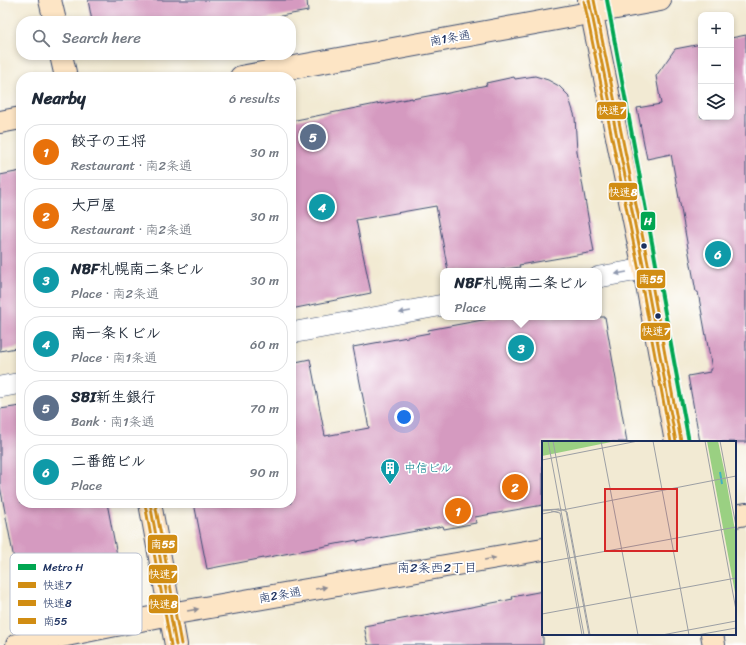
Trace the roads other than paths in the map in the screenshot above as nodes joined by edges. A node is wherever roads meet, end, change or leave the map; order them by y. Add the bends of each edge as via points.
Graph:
1 (50, 0) edge
2 (660, 0) edge
3 (591, 6) edge
4 (53, 16) edge
5 (62, 60) edge
6 (65, 72) edge
7 (266, 72) edge
8 (16, 119) edge
9 (0, 122) edge
10 (644, 269) junction
11 (602, 276) edge
12 (440, 306) edge
13 (296, 332) edge
14 (16, 384) edge
15 (0, 387) edge
16 (676, 441) edge
17 (151, 508) edge
18 (746, 514) edge
19 (736, 516) edge
20 (542, 549) edge
21 (170, 614) junction
22 (142, 620) edge
23 (66, 635) edge
24 (712, 635) edge
25 (17, 645) edge
26 (176, 645) edge
27 (714, 645) edge

1 - 4 street
2 - 3 street, 南1条通
3 - 7 street, 南1条通
3 - 10 street
5 - 6 street
8 - 9 street
10 -> 11 street
10 - 16 street
12 -> 13 street
14 - 15 street
17 - 21 street
18 - 19 street
21 -> 20 street, 南2条通
21 - 22 street, 南2条通
21 - 26 street
23 - 25 street, 南2条通
24 - 27 street

